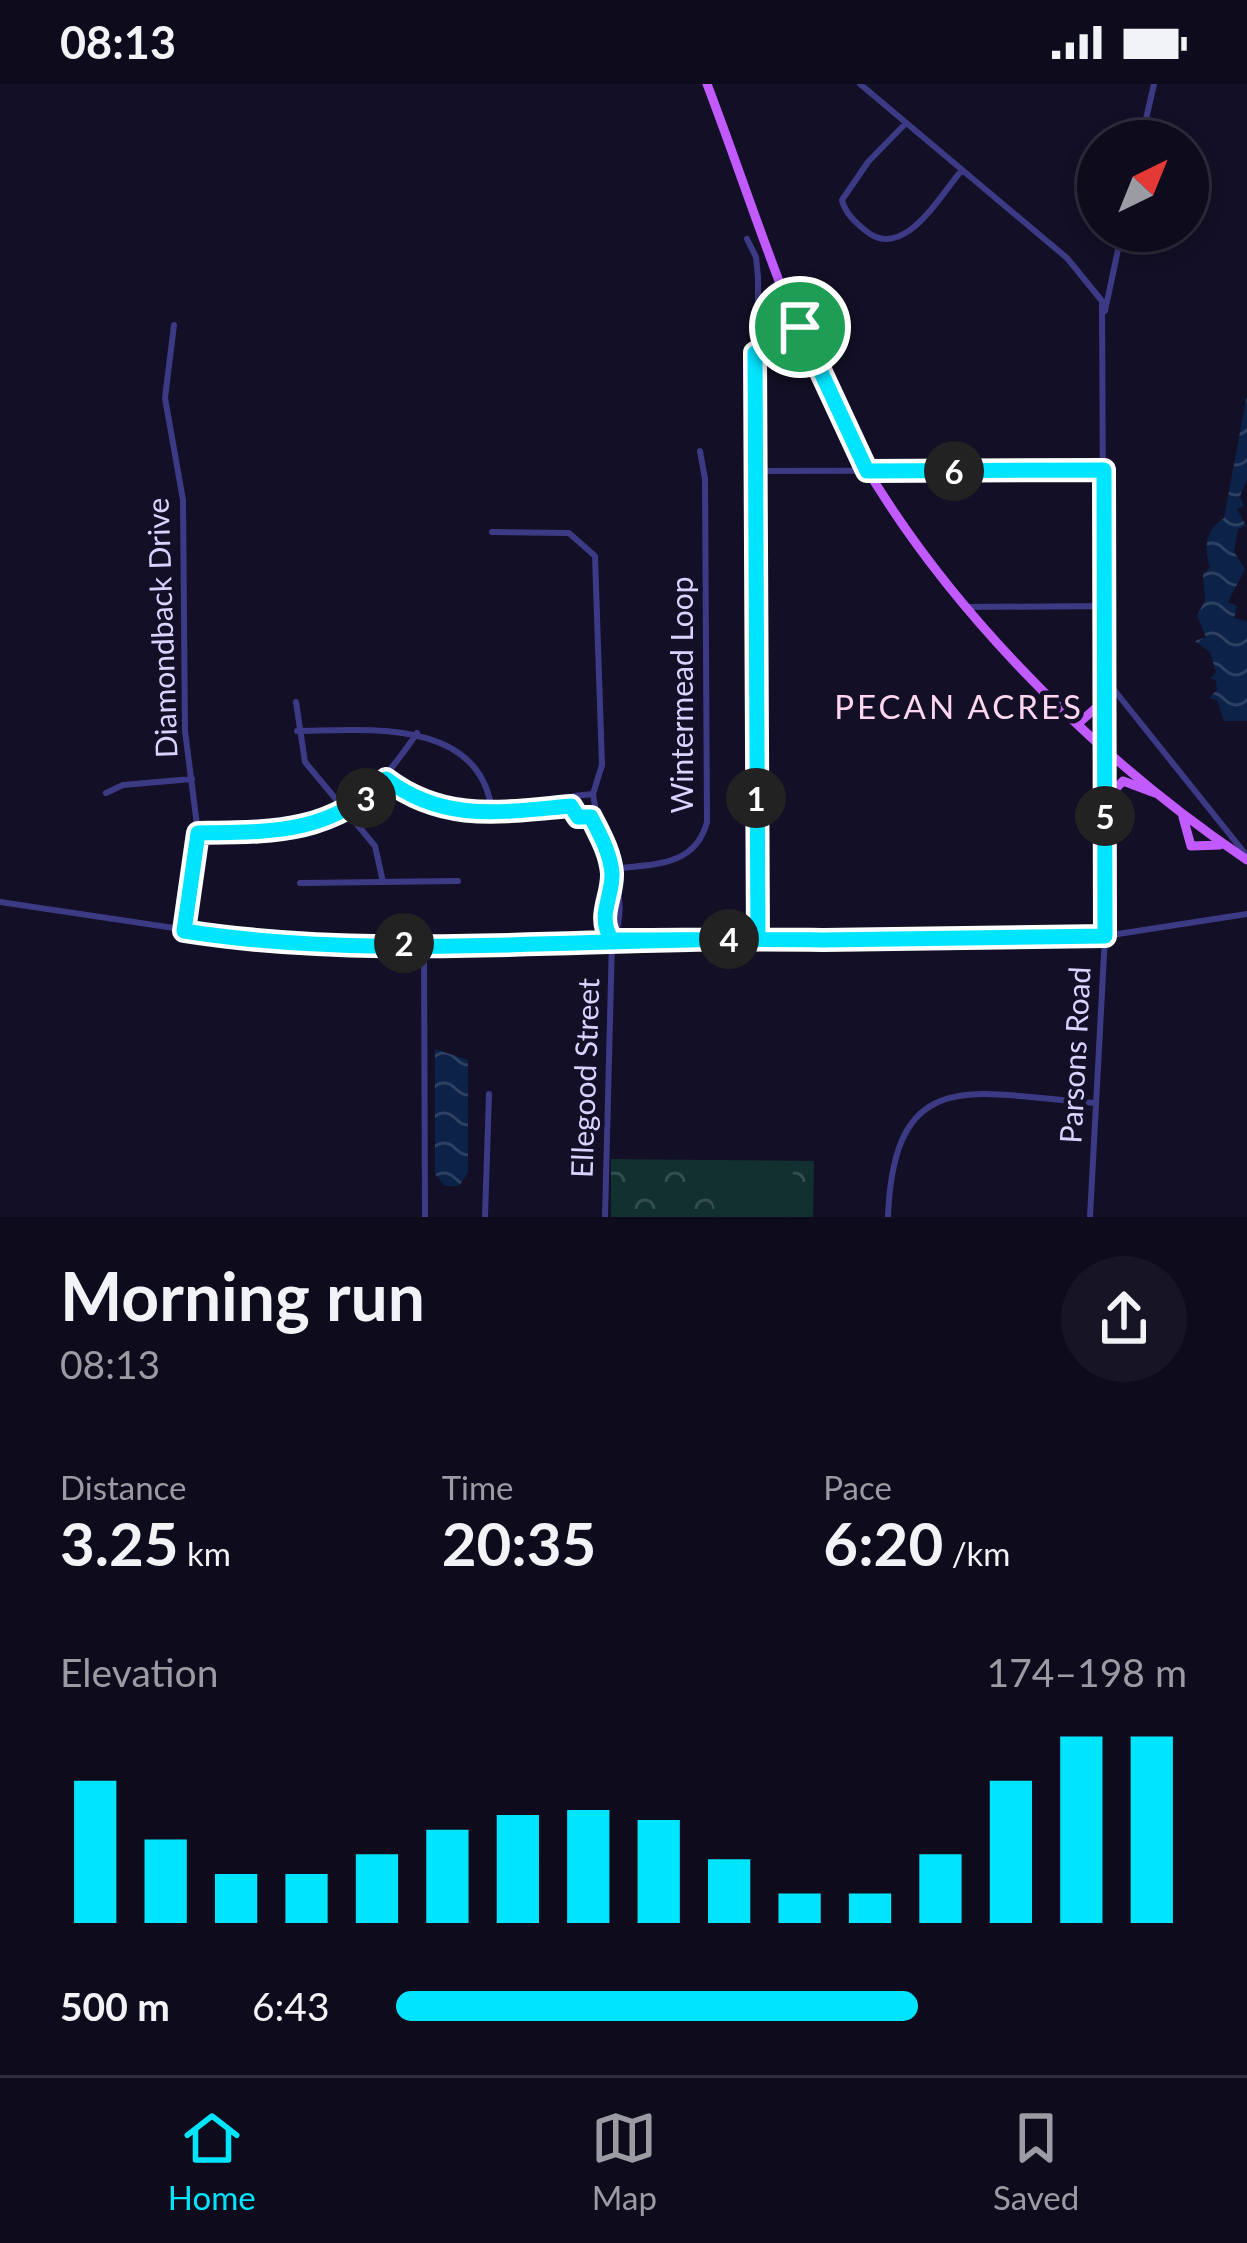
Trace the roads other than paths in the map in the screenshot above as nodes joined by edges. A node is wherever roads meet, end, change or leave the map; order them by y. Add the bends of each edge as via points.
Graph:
1 (707, 84) edge
2 (860, 84) edge
3 (1154, 84) edge
4 (1146, 120) edge
5 (906, 123) junction
6 (962, 170) junction
7 (747, 239) dead end
8 (1118, 252) edge
9 (1105, 314) junction
10 (175, 325) dead end
11 (800, 327) junction
12 (755, 353) junction
13 (700, 451) dead end
14 (1104, 470) junction
15 (755, 471) junction
16 (867, 471) junction
17 (492, 532) dead end
18 (964, 607) junction
19 (1105, 607) junction
20 (1107, 680) junction
21 (1107, 698) junction
22 (296, 702) dead end
23 (1080, 722) junction
24 (296, 731) junction
25 (417, 733) junction
26 (1107, 746) junction
27 (192, 779) junction
28 (386, 779) junction
29 (106, 793) dead end
30 (593, 794) junction
31 (1163, 795) junction
32 (1105, 800) junction
33 (571, 806) junction
34 (1177, 807) junction
35 (349, 810) junction
36 (492, 813) junction
37 (591, 817) junction
38 (198, 833) junction
39 (1230, 848) junction
40 (1247, 858) edge
41 (611, 869) junction
42 (458, 881) dead end
43 (383, 882) junction
44 (612, 882) junction
45 (300, 883) dead end
46 (0, 902) edge
47 (1247, 914) edge
48 (184, 931) junction
49 (1105, 936) junction
50 (758, 939) junction
51 (612, 940) junction
52 (424, 943) junction
53 (489, 1094) dead end
54 (1096, 1103) junction
55 (425, 1217) edge
56 (485, 1217) edge
57 (604, 1217) edge
58 (888, 1217) edge
59 (1090, 1217) edge

1 - 11 main road
2 - 5 street
3 - 4 street
5 - 6 street
5 - 6 street via 842,200 867,232 905,236
6 - 9 street via 1085,274
7 - 12 street via 757,257
8 - 9 street, Parsons Road
9 - 14 street, Parsons Road
10 - 27 street, Diamondback Drive via 165,398 183,512 184,730
11 - 12 street
11 - 16 main road
12 - 15 street
13 - 41 street, Wintermead Loop via 707,822 703,838 680,860
14 - 16 street
14 - 19 street, Parsons Road
15 - 16 street
15 - 50 street
16 - 18 main road
17 - 30 street via 569,533 596,556 602,765
18 - 19 street
18 - 23 main road
19 - 20 street, Parsons Road
20 - 21 street, Parsons Road
20 - 40 street
21 - 23 main road
21 - 26 street, Parsons Road
22 - 24 street
23 - 26 main road
24 - 25 street
24 - 35 street via 305,762
25 - 28 street
25 - 36 street via 459,757 486,786
26 - 31 main road
26 - 32 street, Parsons Road
27 - 29 street
27 - 38 street, Diamondback Drive
28 - 35 street
28 - 36 street via 437,808
30 - 33 street via 578,793
30 - 37 street via 598,807
31 - 32 main road via 1123,781
31 - 34 main road
32 - 49 street, Parsons Road
33 - 36 street
33 - 37 street via 578,817
34 - 39 main road
34 - 39 main road via 1191,846
35 - 38 street via 299,830
35 - 43 street via 375,846
37 - 41 street
38 - 48 street, Diamondback Drive
39 - 40 main road
41 - 44 street
42 - 43 street
43 - 45 street
44 - 51 street via 620,917
44 - 51 street via 604,920
46 - 48 street
47 - 49 street
48 - 52 street via 271,943
49 - 50 street
49 - 54 street, Parsons Road
50 - 51 street
51 - 52 street
51 - 57 street, Ellegood Street
52 - 55 street
53 - 56 street
54 - 58 street via 964,1094 929,1105 895,1146
54 - 59 street, Parsons Road

